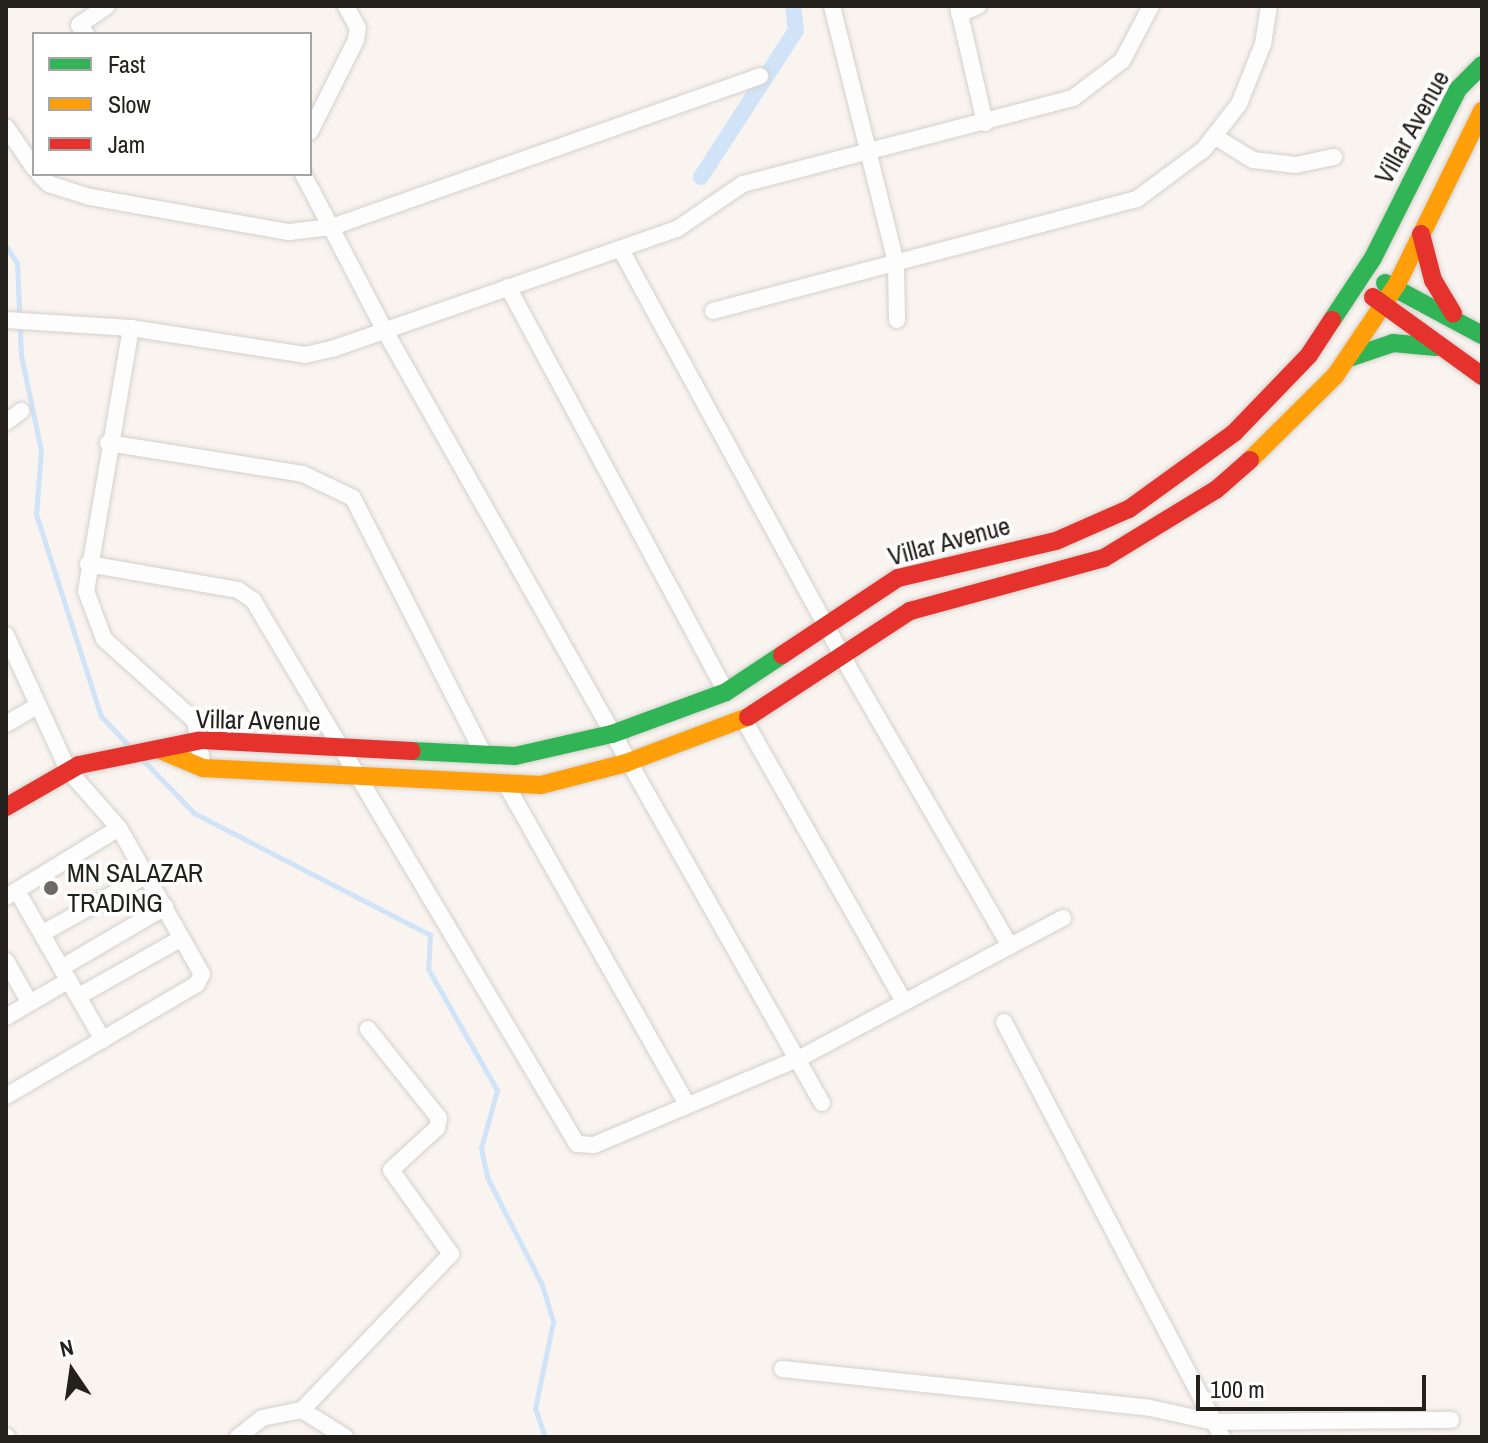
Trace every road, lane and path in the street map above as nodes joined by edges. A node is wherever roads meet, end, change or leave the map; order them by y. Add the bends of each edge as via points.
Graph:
1 (107, 6) edge
2 (346, 6) edge
3 (832, 6) edge
4 (978, 6) edge
5 (1151, 6) edge
6 (1269, 6) edge
7 (958, 10) edge
8 (84, 32) edge
9 (1482, 65) edge
10 (760, 76) dead end
11 (1482, 111) edge
12 (985, 123) junction
13 (6, 127) edge
14 (312, 128) edge
15 (1214, 136) junction
16 (868, 153) junction
17 (1334, 157) dead end
18 (32, 165) edge
19 (41, 176) edge
20 (304, 176) edge
21 (332, 227) junction
22 (1421, 234) junction
23 (622, 251) junction
24 (896, 263) junction
25 (1360, 280) junction
26 (1397, 284) junction
27 (508, 287) junction
28 (1383, 309) junction
29 (713, 311) dead end
30 (7, 320) edge
31 (897, 320) dead end
32 (1459, 320) junction
33 (131, 328) junction
34 (385, 331) junction
35 (1482, 335) edge
36 (1439, 347) junction
37 (1348, 359) junction
38 (1482, 376) edge
39 (21, 411) dead end
40 (6, 422) edge
41 (108, 443) junction
42 (88, 564) junction
43 (826, 626) junction
44 (8, 643) edge
45 (841, 653) junction
46 (726, 692) junction
47 (37, 706) junction
48 (744, 720) junction
49 (6, 724) edge
50 (612, 734) junction
51 (202, 740) junction
52 (339, 747) junction
53 (160, 750) junction
54 (484, 755) junction
55 (626, 763) junction
56 (73, 768) junction
57 (203, 768) junction
58 (358, 779) junction
59 (508, 788) junction
60 (6, 807) edge
61 (119, 828) junction
62 (145, 876) junction
63 (12, 894) edge
64 (165, 907) junction
65 (1063, 918) dead end
66 (43, 933) junction
67 (182, 938) junction
68 (1010, 946) junction
69 (6, 961) edge
70 (65, 974) junction
71 (79, 996) junction
72 (904, 1002) junction
73 (30, 1003) junction
74 (6, 1017) edge
75 (1004, 1022) dead end
76 (368, 1029) dead end
77 (103, 1040) junction
78 (800, 1058) junction
79 (6, 1096) edge
80 (822, 1103) dead end
81 (687, 1105) junction
82 (782, 1369) dead end
83 (302, 1410) junction
84 (1451, 1420) dead end
85 (1219, 1430) edge
86 (240, 1433) edge
87 (345, 1437) edge

1 - 8 street via 79,25
2 - 14 street via 358,28 356,40
3 - 16 street
4 - 7 street
5 - 12 street via 1139,36 1098,84 1073,98
6 - 15 street via 1263,44 1239,104
7 - 12 street
9 - 25 main road, Villar Avenue via 1444,114
10 - 21 street
11 - 22 main road, Villar Avenue
12 - 16 street
13 - 18 street
15 - 17 street via 1253,160 1296,165
15 - 24 street via 1137,199
16 - 23 street via 743,184 695,220
16 - 24 street
19 - 21 street via 49,184 90,197 289,232
20 - 21 street
21 - 34 street
22 - 26 main road, Villar Avenue
22 - 32 main road via 1433,280
23 - 27 street
23 - 43 street
24 - 29 street
24 - 31 street
25 - 26 main road
25 - 28 main road
25 - 43 main road, Villar Avenue via 1265,405 1166,485 1056,541 898,578
26 - 28 main road, Villar Avenue
26 - 32 main road
27 - 34 street
27 - 46 street
28 - 36 main road
28 - 37 main road, Villar Avenue
30 - 33 street
32 - 35 main road
33 - 34 street via 305,355
33 - 41 street
34 - 50 street
36 - 37 main road via 1393,343
36 - 38 main road
37 - 45 main road, Villar Avenue via 1252,460 1142,539 1065,572 910,611
39 - 40 street
41 - 42 street
41 - 54 street via 303,474 353,498
42 - 51 street via 89,609 104,639 176,700
42 - 52 street via 246,593
43 - 45 street
43 - 46 main road, Villar Avenue
44 - 47 street
45 - 48 main road, Villar Avenue
45 - 68 street
46 - 50 main road, Villar Avenue
47 - 49 street
47 - 56 street
48 - 55 main road, Villar Avenue
48 - 72 street
50 - 54 main road, Villar Avenue via 535,754
50 - 55 street
51 - 52 main road, Villar Avenue
51 - 53 main road, Villar Avenue
51 - 57 street
52 - 54 main road, Villar Avenue
52 - 58 street
53 - 56 main road
53 - 57 main road, Villar Avenue
55 - 59 main road, Villar Avenue
55 - 78 street
56 - 60 main road
56 - 61 street
57 - 58 main road, Villar Avenue
58 - 59 main road, Villar Avenue
58 - 81 street via 577,1144 594,1145
59 - 81 street
61 - 62 street
61 - 63 street
62 - 64 street
62 - 66 street
63 - 66 street
64 - 67 street
64 - 70 street
65 - 68 street
66 - 70 street
67 - 71 street
67 - 77 street via 202,979
68 - 72 street
69 - 73 street
70 - 71 street
70 - 73 street
71 - 77 street
72 - 78 street
73 - 74 street
75 - 85 street
76 - 83 street via 439,1118 437,1128 391,1170 451,1254
77 - 79 street
78 - 80 street
78 - 81 street
82 - 85 street via 1150,1408
83 - 86 street via 262,1418
83 - 87 street
84 - 85 street

